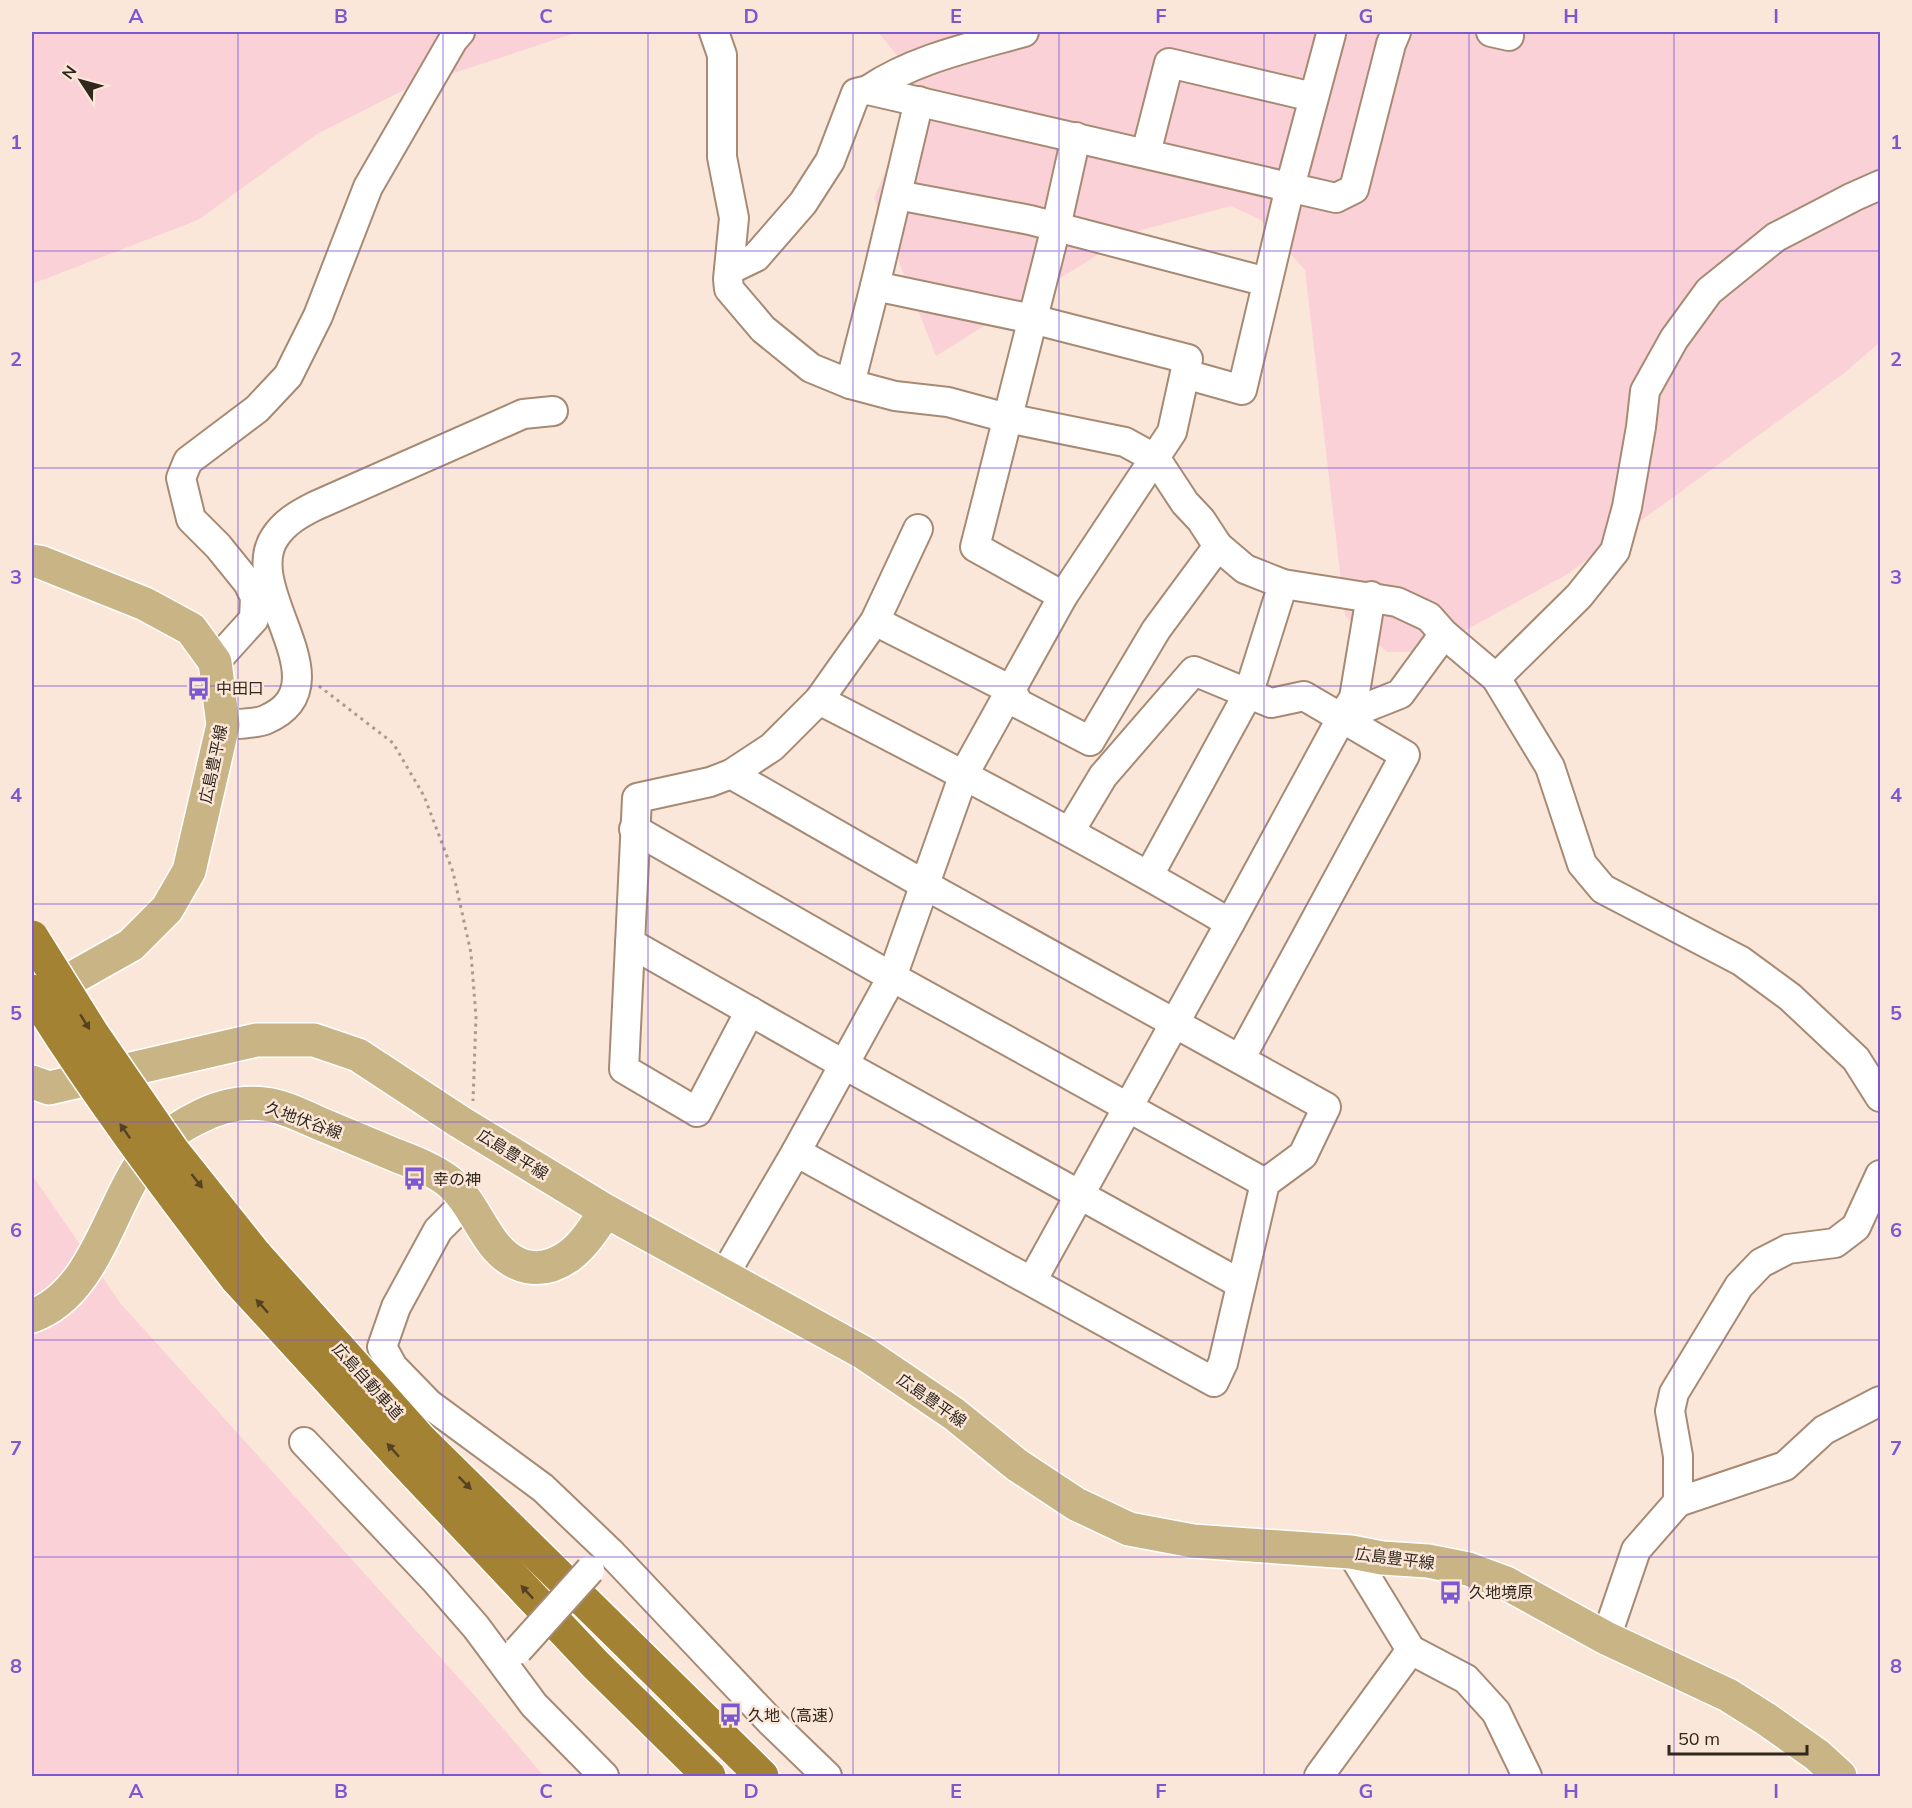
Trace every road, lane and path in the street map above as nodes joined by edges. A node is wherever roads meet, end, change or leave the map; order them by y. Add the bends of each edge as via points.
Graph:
1 (460, 32) edge
2 (714, 32) edge
3 (1024, 32) edge
4 (1396, 32) edge
5 (1331, 34) dead end
6 (868, 90) junction
7 (1313, 97) junction
8 (919, 101) junction
9 (1076, 137) junction
10 (1146, 153) junction
11 (1881, 185) edge
12 (1290, 187) junction
13 (897, 195) junction
14 (1056, 227) junction
15 (729, 270) junction
16 (1267, 282) junction
17 (876, 286) junction
18 (1032, 320) junction
19 (1185, 374) junction
20 (850, 384) junction
21 (553, 411) dead end
22 (1007, 418) junction
23 (1156, 459) junction
24 (918, 528) dead end
25 (1218, 546) junction
26 (32, 561) edge
27 (1283, 584) junction
28 (1063, 596) junction
29 (1371, 596) junction
30 (875, 621) junction
31 (1444, 634) junction
32 (215, 662) junction
33 (1496, 678) junction
34 (298, 679) junction
35 (1011, 690) junction
36 (1249, 692) junction
37 (819, 700) junction
38 (1342, 717) junction
39 (223, 725) junction
40 (732, 774) junction
41 (964, 774) junction
42 (634, 829) junction
43 (1070, 831) junction
44 (1149, 875) junction
45 (926, 885) junction
46 (1230, 923) junction
47 (32, 937) edge
48 (630, 943) junction
49 (892, 977) junction
50 (32, 991) edge
51 (32, 1002) edge
52 (750, 1011) junction
53 (1174, 1023) junction
54 (1240, 1059) junction
55 (843, 1064) junction
56 (32, 1082) edge
57 (1881, 1096) edge
58 (1128, 1107) junction
59 (460, 1122) junction
60 (796, 1152) junction
61 (1881, 1174) edge
62 (1265, 1183) junction
63 (1079, 1195) junction
64 (466, 1202) junction
65 (606, 1212) junction
66 (246, 1266) junction
67 (723, 1277) junction
68 (1032, 1281) junction
69 (1241, 1284) junction
70 (32, 1316) edge
71 (1881, 1401) edge
72 (304, 1442) dead end
73 (1678, 1502) junction
74 (1351, 1552) junction
75 (594, 1574) junction
76 (1606, 1638) junction
77 (1411, 1650) junction
78 (511, 1657) junction
79 (596, 1665) junction
80 (604, 1776) edge
81 (687, 1776) edge
82 (709, 1776) edge
83 (762, 1776) edge
84 (767, 1776) edge
85 (827, 1776) edge
86 (1319, 1776) edge
87 (1527, 1776) edge
88 (1840, 1776) edge

1 - 32 street via 368,187 318,316 288,376 256,409 188,461 181,478 191,519 218,546 255,597 254,619
2 - 15 street via 722,56 722,157 734,218
3 - 6 street via 946,54 888,76
4 - 12 street via 1354,189 1336,198
5 - 7 street
6 - 8 street
6 - 15 street via 856,93 830,161 803,203 756,257
7 - 10 street via 1169,63
7 - 12 street
8 - 9 street
8 - 13 street
9 - 10 street
9 - 14 street
10 - 12 street
11 - 33 street via 1776,237 1709,291 1674,339 1645,391 1627,507 1615,551 1579,596
12 - 16 street
13 - 14 street
13 - 17 street
14 - 16 street
14 - 18 street
15 - 20 street via 729,289 763,329 811,368
16 - 19 street via 1242,390
17 - 18 street
17 - 20 street
18 - 19 street via 1188,359
18 - 22 street
19 - 23 street via 1172,432
20 - 22 street via 895,396 948,402
21 - 34 street via 523,414 290,520 274,538 268,559 269,583
22 - 23 street via 1125,442
22 - 28 street via 975,547
23 - 25 street
23 - 28 street
24 - 30 street
25 - 27 street via 1245,569
25 - 35 street via 1156,630 1090,741 1019,704
26 - 32 main road, 広島豊平線 via 145,604 190,628
27 - 29 street
27 - 36 street
28 - 35 street
29 - 31 street via 1397,602 1429,617
29 - 38 street via 1354,698
30 - 35 street
30 - 37 street
31 - 33 street
31 - 38 street via 1400,693
32 - 39 main road, 広島豊平線
33 - 57 street via 1550,767 1582,864 1603,889 1741,961 1790,997 1856,1059
34 - 39 street via 289,705 264,721
34 - 59 path via 316,684 393,743 424,796 453,872 471,953 476,1017 473,1103
35 - 41 street
36 - 38 street via 1271,703 1304,696
36 - 43 street via 1194,670 1103,776
36 - 44 street
37 - 40 street via 772,747
37 - 41 street
38 - 46 street
38 - 54 street via 1405,755
39 - 51 main road, 広島豊平線 via 189,871 167,909 131,945
40 - 42 street via 637,798
40 - 45 street
41 - 43 street
41 - 45 street
42 - 48 street
42 - 49 street
43 - 44 street
44 - 46 street
45 - 49 street
45 - 53 street
46 - 53 street
47 -> 66 highway, 広島自動車道, bridge
48 - 52 street
48 - 52 street via 624,1069 697,1112
49 - 55 street
49 - 58 street
66 -> 50 highway, 広島自動車道, bridge via 152,1169 69,1052
52 - 55 street
53 - 54 street
53 - 58 street
54 - 62 street via 1326,1107 1303,1155
55 - 60 street
55 - 63 street
56 - 59 main road, 広島豊平線 via 49,1088 256,1040 314,1040 358,1055
58 - 62 street
58 - 63 street
59 - 65 main road, 広島豊平線
60 - 67 street
60 - 68 street
61 - 73 street via 1856,1227 1835,1243 1788,1249 1761,1263 1739,1286 1674,1393 1670,1411 1678,1456
62 - 69 street
63 - 68 street
63 - 69 street
64 - 65 main road, 久地伏谷線 via 506,1256 535,1269 568,1257
64 - 70 main road, 久地伏谷線 via 449,1182 427,1168 267,1104 240,1102 211,1110 184,1124 149,1153 83,1274 64,1297
64 - 75 street via 438,1230 396,1307 382,1347 393,1367 429,1404 543,1488
65 - 67 main road, 広島豊平線
66 -> 75 highway, 広島自動車道 via 420,1439
79 -> 66 highway, 広島自動車道 via 400,1457
67 - 74 main road, 広島豊平線 via 864,1353 954,1414 1017,1465 1076,1504 1129,1529 1193,1541
68 - 69 street via 1214,1382
71 - 73 street via 1824,1430 1785,1466
72 - 78 street via 476,1627
73 - 76 street via 1636,1550
74 - 76 main road, 広島豊平線 via 1468,1569 1506,1583
74 - 77 street
75 - 78 street, bridge
75 - 83 highway, 広島自動車道
75 - 84 street via 639,1640 732,1730
75 - 85 street via 772,1723
76 - 88 main road, 広島豊平線 via 1728,1695 1817,1755
77 - 86 street
77 - 87 street via 1466,1679 1496,1712
78 - 80 street via 534,1705
79 - 81 street
79 - 82 highway, 広島自動車道

